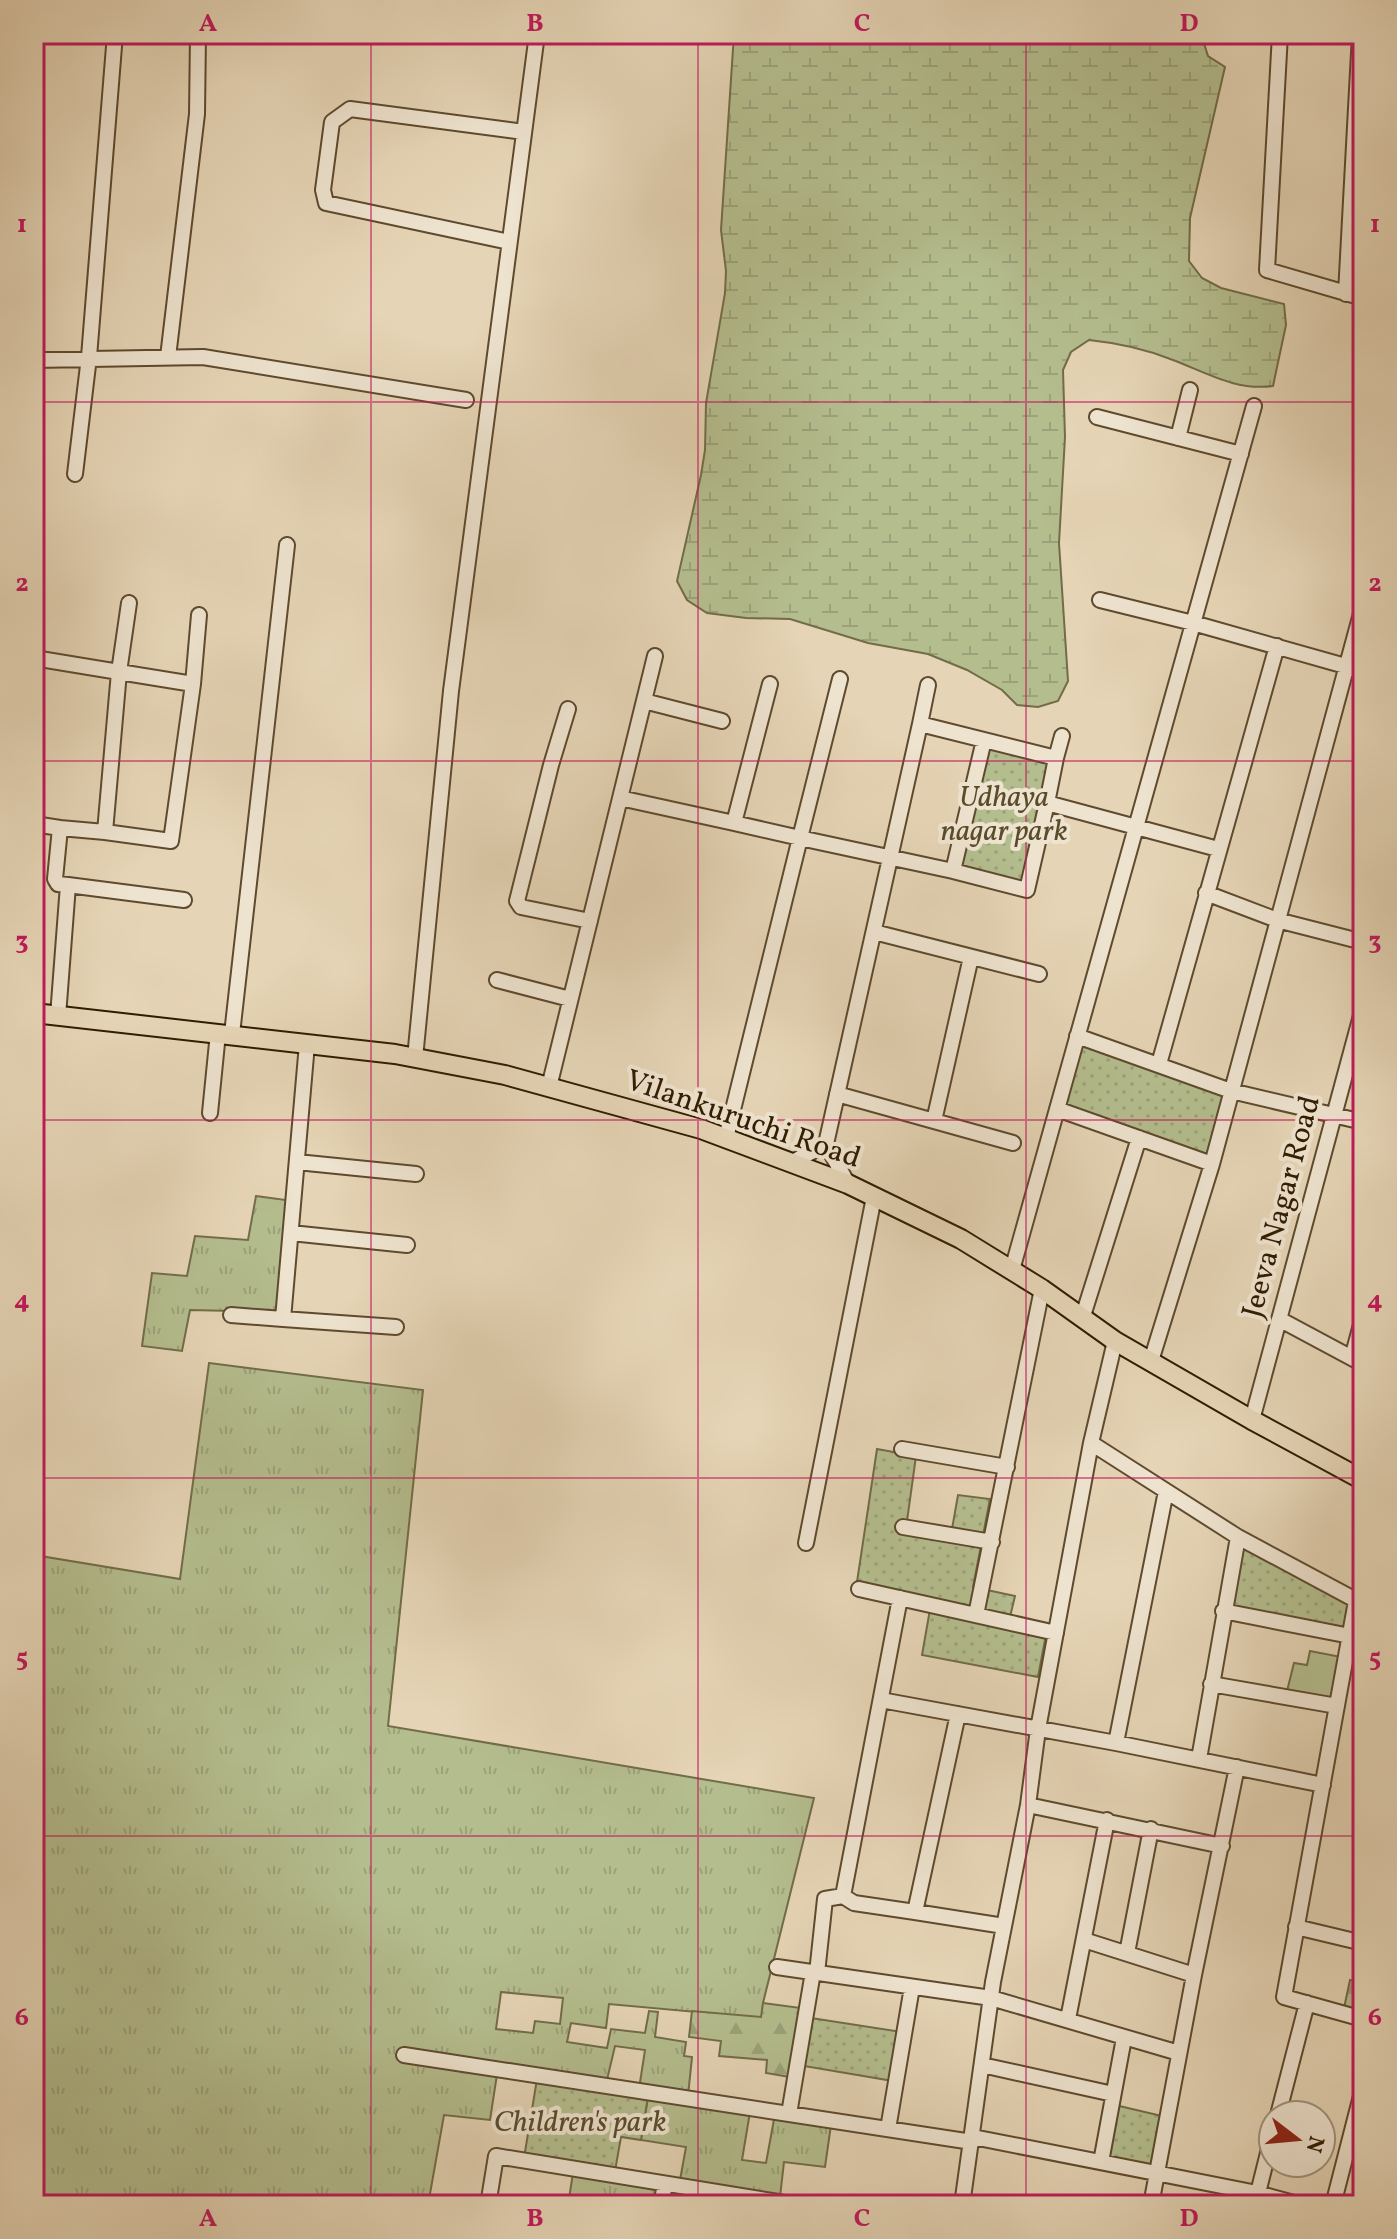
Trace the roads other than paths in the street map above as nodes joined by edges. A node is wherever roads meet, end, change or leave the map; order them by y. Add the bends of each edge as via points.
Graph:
1 (115, 34) edge
2 (198, 34) edge
3 (537, 34) edge
4 (1280, 34) edge
5 (1360, 34) edge
6 (524, 132) junction
7 (509, 242) junction
8 (1346, 294) junction
9 (1363, 298) edge
10 (89, 357) junction
11 (168, 357) junction
12 (34, 360) edge
13 (1190, 390) dead end
14 (466, 400) dead end
15 (1254, 406) dead end
16 (1097, 417) dead end
17 (1178, 438) junction
18 (1241, 454) junction
19 (75, 474) dead end
20 (287, 545) dead end
21 (1100, 600) dead end
22 (129, 603) dead end
23 (1363, 606) edge
24 (199, 615) dead end
25 (1193, 623) junction
26 (1277, 646) junction
27 (655, 656) dead end
28 (34, 658) edge
29 (1346, 665) junction
30 (1363, 671) edge
31 (119, 672) junction
32 (840, 679) dead end
33 (193, 684) junction
34 (770, 684) dead end
35 (928, 685) dead end
36 (644, 701) junction
37 (568, 709) dead end
38 (722, 721) dead end
39 (920, 724) junction
40 (1062, 736) dead end
41 (984, 740) junction
42 (1056, 758) junction
43 (620, 798) junction
44 (1047, 803) junction
45 (734, 823) junction
46 (34, 824) edge
47 (1137, 826) junction
48 (60, 828) junction
49 (105, 832) junction
50 (800, 838) junction
51 (1218, 849) junction
52 (890, 857) junction
53 (953, 871) junction
54 (68, 885) junction
55 (1206, 893) junction
56 (184, 900) dead end
57 (1277, 920) junction
58 (590, 921) junction
59 (874, 932) junction
60 (1363, 942) edge
61 (971, 957) junction
62 (1039, 974) dead end
63 (497, 980) dead end
64 (570, 999) junction
65 (1363, 1008) edge
66 (34, 1013) edge
67 (58, 1016) junction
68 (225, 1033) junction
69 (1077, 1036) junction
70 (1359, 1036) edge
71 (307, 1044) junction
72 (415, 1058) junction
73 (1159, 1064) junction
74 (549, 1087) junction
75 (1231, 1091) junction
76 (837, 1094) junction
77 (1057, 1109) junction
78 (210, 1113) dead end
79 (1334, 1115) junction
80 (934, 1121) junction
81 (1363, 1122) edge
82 (726, 1138) junction
83 (1139, 1138) junction
84 (1013, 1143) dead end
85 (826, 1144) junction
86 (297, 1162) junction
87 (791, 1163) junction
88 (1212, 1164) junction
89 (416, 1174) dead end
90 (848, 1184) junction
91 (874, 1197) junction
92 (291, 1233) junction
93 (407, 1245) dead end
94 (1012, 1270) junction
95 (1042, 1289) junction
96 (231, 1315) dead end
97 (1363, 1317) edge
98 (283, 1319) junction
99 (1082, 1319) junction
100 (1279, 1319) junction
101 (396, 1327) dead end
102 (1115, 1341) junction
103 (1151, 1361) junction
104 (1358, 1361) edge
105 (1252, 1420) junction
106 (1091, 1443) junction
107 (902, 1449) dead end
108 (1007, 1467) junction
109 (1363, 1480) edge
110 (1166, 1491) junction
111 (903, 1527) dead end
112 (1238, 1537) junction
113 (992, 1542) junction
114 (806, 1543) dead end
115 (859, 1589) dead end
116 (900, 1598) junction
117 (1360, 1602) edge
118 (1223, 1611) junction
119 (976, 1615) junction
120 (1056, 1633) junction
121 (1350, 1636) junction
122 (1211, 1684) junction
123 (881, 1700) junction
124 (1337, 1706) junction
125 (958, 1714) junction
126 (1038, 1729) junction
127 (1116, 1743) junction
128 (1199, 1759) junction
129 (1237, 1767) junction
130 (1323, 1785) junction
131 (1028, 1805) junction
132 (1107, 1820) junction
133 (1151, 1829) junction
134 (1222, 1846) junction
135 (843, 1896) junction
136 (915, 1912) junction
137 (1004, 1926) junction
138 (1296, 1927) junction
139 (1084, 1940) junction
140 (1363, 1943) edge
141 (1127, 1953) junction
142 (777, 1967) dead end
143 (815, 1972) junction
144 (1194, 1975) junction
145 (912, 1987) junction
146 (991, 1998) junction
147 (1307, 2003) junction
148 (1068, 2019) junction
149 (1363, 2019) edge
150 (1124, 2038) junction
151 (1179, 2053) junction
152 (404, 2055) dead end
153 (982, 2065) junction
154 (1363, 2088) edge
155 (1113, 2094) junction
156 (1282, 2099) edge
157 (789, 2114) junction
158 (888, 2129) junction
159 (973, 2140) junction
160 (1101, 2162) junction
161 (1159, 2173) junction
162 (1261, 2179) edge
163 (665, 2184) junction
164 (1256, 2199) edge
165 (778, 2203) edge
166 (488, 2205) edge
167 (661, 2205) edge
168 (797, 2205) edge
169 (962, 2205) edge
170 (1151, 2205) edge
171 (1301, 2205) edge
172 (1333, 2205) edge

1 - 10 street
2 - 11 street via 197,114
3 - 6 street
4 - 8 street via 1267,270
5 - 8 street
6 - 7 street
6 - 7 street via 350,109 332,122 326,203
7 - 72 street via 451,691
8 - 9 street
10 - 11 street
10 - 12 street
10 - 19 street
11 - 14 street via 203,357
13 - 17 street
15 - 18 street
16 - 17 street
17 - 18 street
18 - 25 street
20 - 68 street
21 - 25 street
22 - 31 street
23 - 29 street
24 - 33 street
25 - 26 street
25 - 47 street
26 - 29 street
26 - 51 street
27 - 36 street
28 - 31 street
29 - 30 street
29 - 57 street
31 - 33 street
31 - 49 street
32 - 50 street
33 - 49 street via 171,841
34 - 45 street
35 - 39 street
36 - 38 street
36 - 43 street
37 - 58 street via 517,901 521,907
39 - 41 street
39 - 52 street
40 - 42 street
41 - 42 street
41 - 53 street
42 - 44 street
43 - 45 street
43 - 58 street
44 - 47 street
44 - 53 street via 1027,890
45 - 50 street
46 - 48 street
47 - 51 street
47 - 69 street
48 - 49 street
48 - 54 street via 55,879
50 - 52 street
50 - 82 street
51 - 55 street
52 - 53 street
52 - 59 street
54 - 56 street
54 - 67 street
55 - 57 street
55 - 73 street
57 - 60 street
57 - 75 street
58 - 64 street
59 - 61 street
59 - 76 street
61 - 62 street
61 - 80 street
63 - 64 street
64 - 74 street
65 - 70 street, Jeeva Nagar Road
66 - 67 main road, Vilankuruchi Road
67 - 68 main road, Vilankuruchi Road
68 - 71 main road, Vilankuruchi Road
68 - 78 street
69 - 73 street
69 - 77 street
70 - 79 street, Jeeva Nagar Road
71 - 72 main road, Vilankuruchi Road
71 - 86 street
72 - 74 main road, Vilankuruchi Road
73 - 75 street
74 - 82 main road, Vilankuruchi Road
75 - 79 street
75 - 88 street
76 - 80 street
76 - 85 street
77 - 83 street
77 - 94 street
79 - 81 street
79 - 100 street, Jeeva Nagar Road
80 - 84 street
82 - 87 main road, Vilankuruchi Road
83 - 88 street
83 - 99 street
85 - 87 street
85 - 90 street
86 - 89 street
86 - 92 street
87 - 90 main road, Vilankuruchi Road
88 - 103 street
90 - 91 main road, Vilankuruchi Road
91 - 94 main road, Vilankuruchi Road
91 - 114 street
92 - 93 street
92 - 98 street
94 - 95 main road, Vilankuruchi Road
95 - 99 main road, Vilankuruchi Road
95 - 108 street
96 - 98 street
97 - 104 street
98 - 101 street
99 - 102 main road, Vilankuruchi Road
100 - 104 street
100 - 105 street, Jeeva Nagar Road
102 - 103 main road, Vilankuruchi Road
102 - 106 street
103 - 105 main road, Vilankuruchi Road
105 - 109 main road, Vilankuruchi Road
106 - 110 street
106 - 120 street
107 - 108 street
108 - 113 street
110 - 112 street
110 - 127 street
111 - 113 street
112 - 117 street
112 - 118 street
113 - 119 street
115 - 116 street
116 - 119 street
116 - 123 street
117 - 121 street
118 - 121 street
118 - 122 street
119 - 120 street
120 - 126 street
121 - 124 street
122 - 124 street
122 - 128 street
123 - 125 street
123 - 135 street
124 - 130 street
125 - 126 street
125 - 136 street
126 - 127 street
126 - 131 street
127 - 128 street
128 - 129 street
129 - 130 street
129 - 134 street
130 - 138 street
131 - 132 street
131 - 137 street
132 - 133 street
132 - 139 street
133 - 134 street
133 - 141 street
134 - 144 street
135 - 136 street via 854,1903
135 - 143 street via 825,1899
136 - 137 street
137 - 146 street
138 - 140 street
138 - 147 street via 1284,1997
139 - 141 street
139 - 148 street
141 - 144 street
142 - 143 street
143 - 145 street
143 - 157 street
144 - 151 street
145 - 146 street
145 - 158 street
146 - 148 street
146 - 153 street
147 - 149 street
147 - 156 street
148 - 150 street
150 - 151 street
150 - 155 street
151 - 161 street
152 - 157 street
153 - 155 street
153 - 159 street
154 - 172 street
155 - 160 street
157 - 158 street
158 - 159 street
159 - 160 street
159 - 169 street
160 - 161 street
161 - 164 street
161 - 170 street
162 - 164 street
163 - 165 street
163 - 166 street via 496,2156
163 - 167 street
164 - 171 street
165 - 168 street

